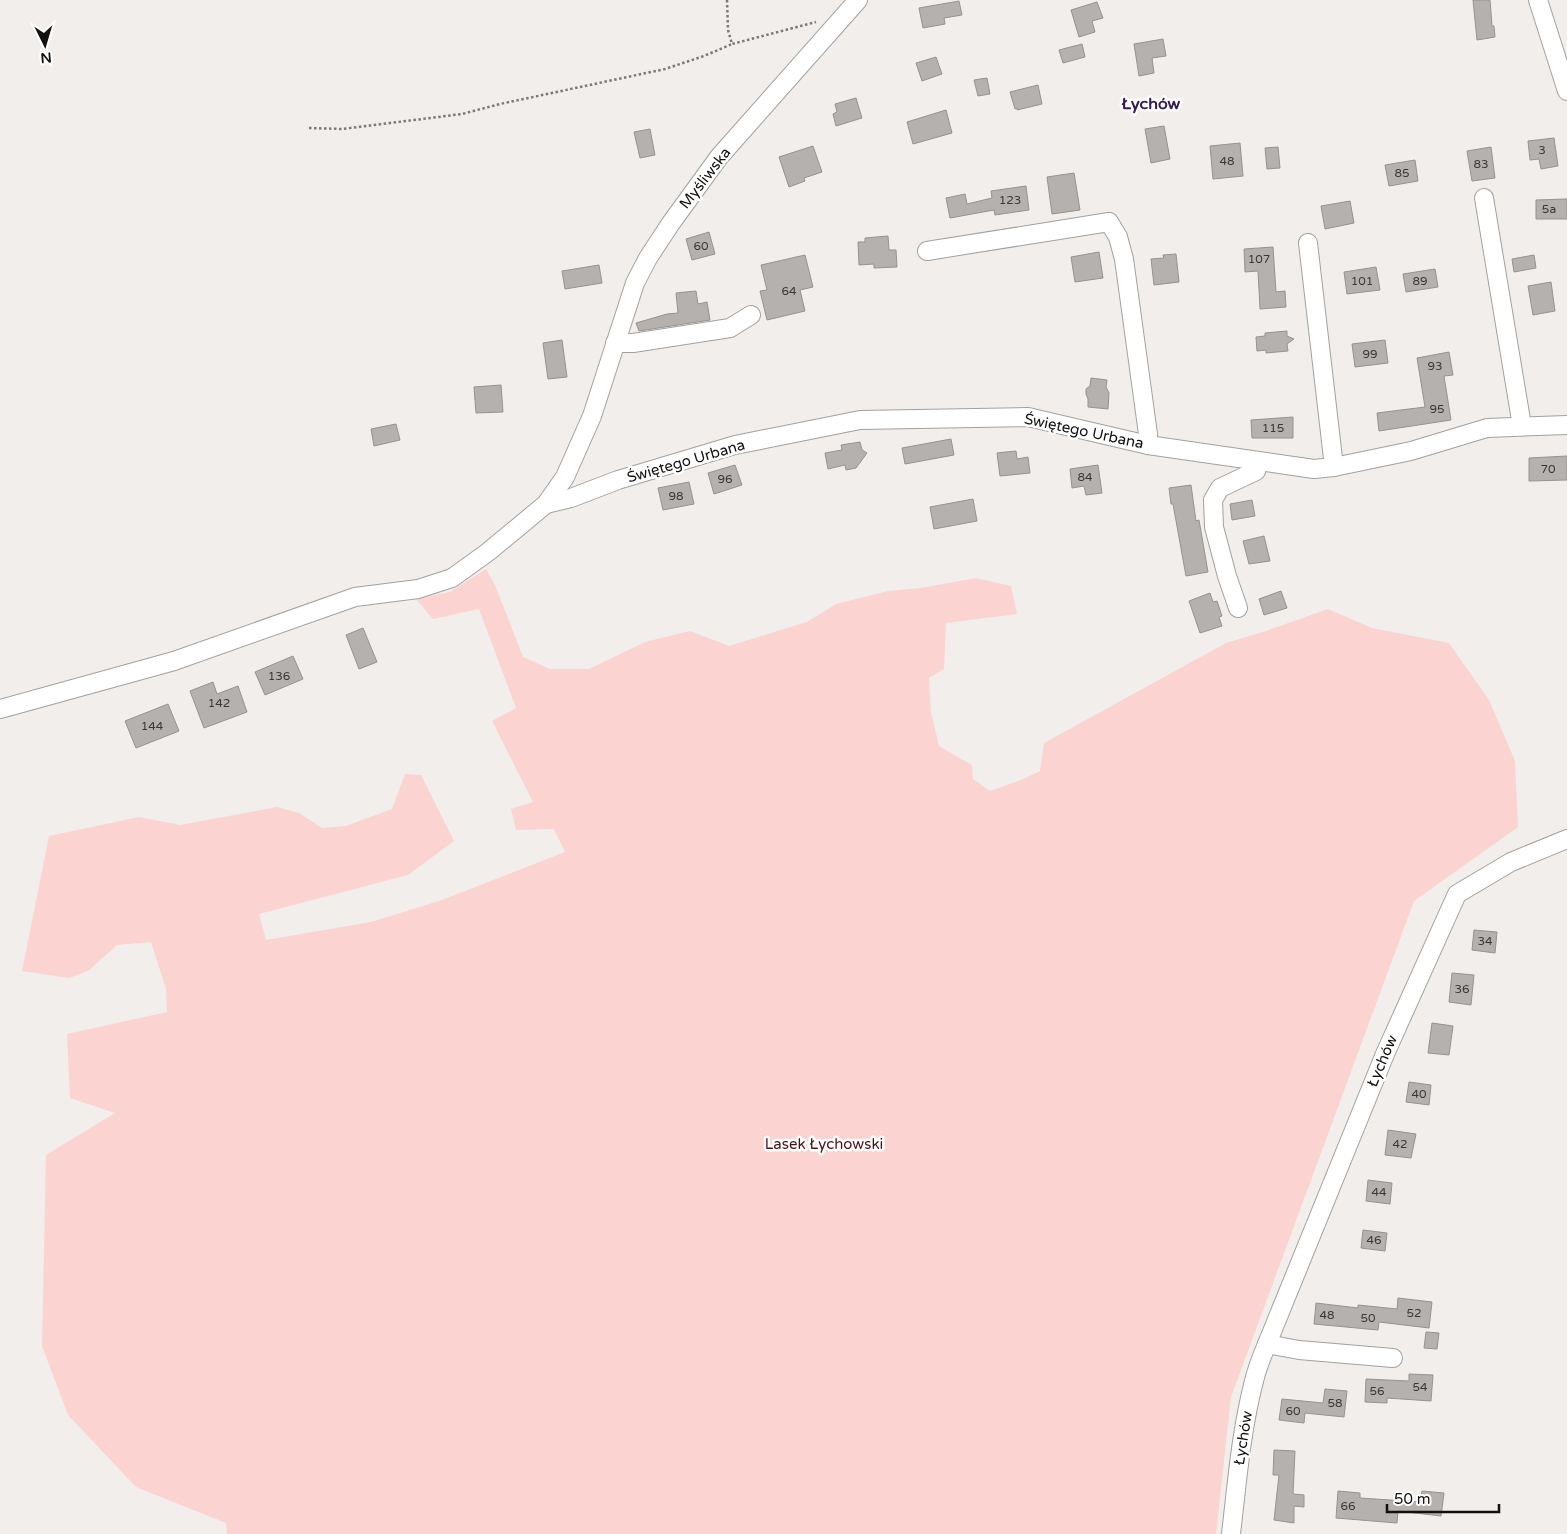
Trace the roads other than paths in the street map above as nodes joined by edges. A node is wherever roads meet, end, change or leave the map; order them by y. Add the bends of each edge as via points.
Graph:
1 (858, 0) edge
2 (1538, 0) edge
3 (1567, 91) edge
4 (1484, 198) dead end
5 (1308, 243) dead end
6 (927, 251) dead end
7 (751, 315) dead end
8 (615, 343) junction
9 (1567, 425) edge
10 (1522, 426) junction
11 (1148, 445) junction
12 (1258, 461) junction
13 (1334, 467) junction
14 (546, 504) junction
15 (1238, 608) dead end
16 (0, 709) edge
17 (1567, 839) edge
18 (1267, 1344) junction
19 (1393, 1358) dead end
20 (1232, 1534) edge

1 - 8 street, Myśliwska via 719,157 671,223 635,283
2 - 3 street
4 - 10 street
5 - 13 street
6 - 11 street via 1109,222 1118,237 1124,259
7 - 8 street via 730,328
8 - 14 street, Myśliwska via 592,416 565,476
9 - 10 street, Świętego Urbana
10 - 13 street, Świętego Urbana via 1486,428 1410,451
11 - 12 street, Świętego Urbana
11 - 14 street, Świętego Urbana via 1028,417 860,420 734,445
12 - 13 street, Świętego Urbana via 1314,470
12 - 15 street via 1256,471 1220,488 1213,500 1214,527
14 - 16 street via 452,578 418,589 355,597 174,661
17 - 18 street, Łychów via 1511,862 1457,894 1385,1054
18 - 19 street
18 - 20 street, Łychów via 1246,1414

